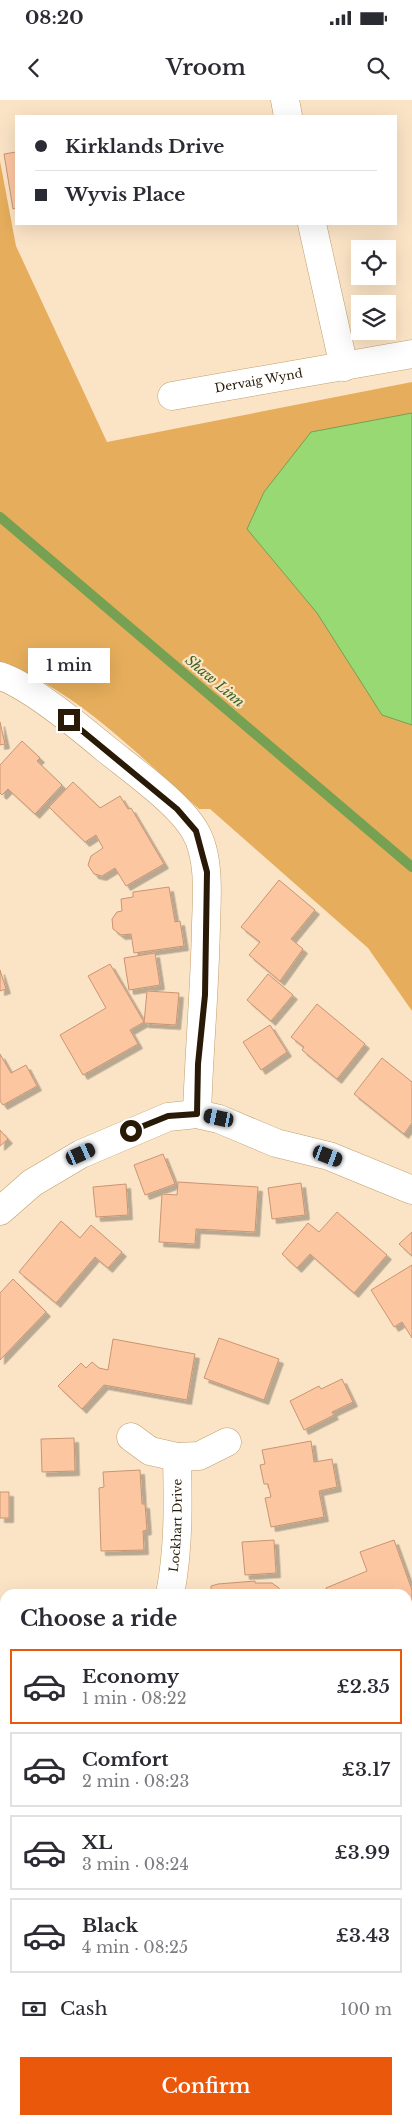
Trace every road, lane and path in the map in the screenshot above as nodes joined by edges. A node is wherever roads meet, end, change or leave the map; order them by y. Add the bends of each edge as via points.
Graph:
1 (285, 100) edge
2 (288, 115) edge
3 (312, 225) edge
4 (412, 354) edge
5 (344, 367) junction
6 (172, 396) dead end
7 (0, 676) edge
8 (197, 1114) junction
9 (412, 1190) edge
10 (0, 1211) edge
11 (131, 1437) dead end
12 (227, 1442) dead end
13 (177, 1458) junction
14 (171, 1589) edge

1 - 2 street
3 - 5 street
4 - 5 street, Dervaig Wynd
5 - 6 street, Dervaig Wynd
7 - 8 street via 39,698 98,742 177,809 196,831 207,872 205,995
8 - 9 street via 219,1118 276,1143 328,1156
8 - 10 street via 168,1116 81,1154 32,1183
11 - 13 street via 150,1451
12 - 13 street via 200,1456
13 - 14 street, Lockhart Drive via 178,1534

